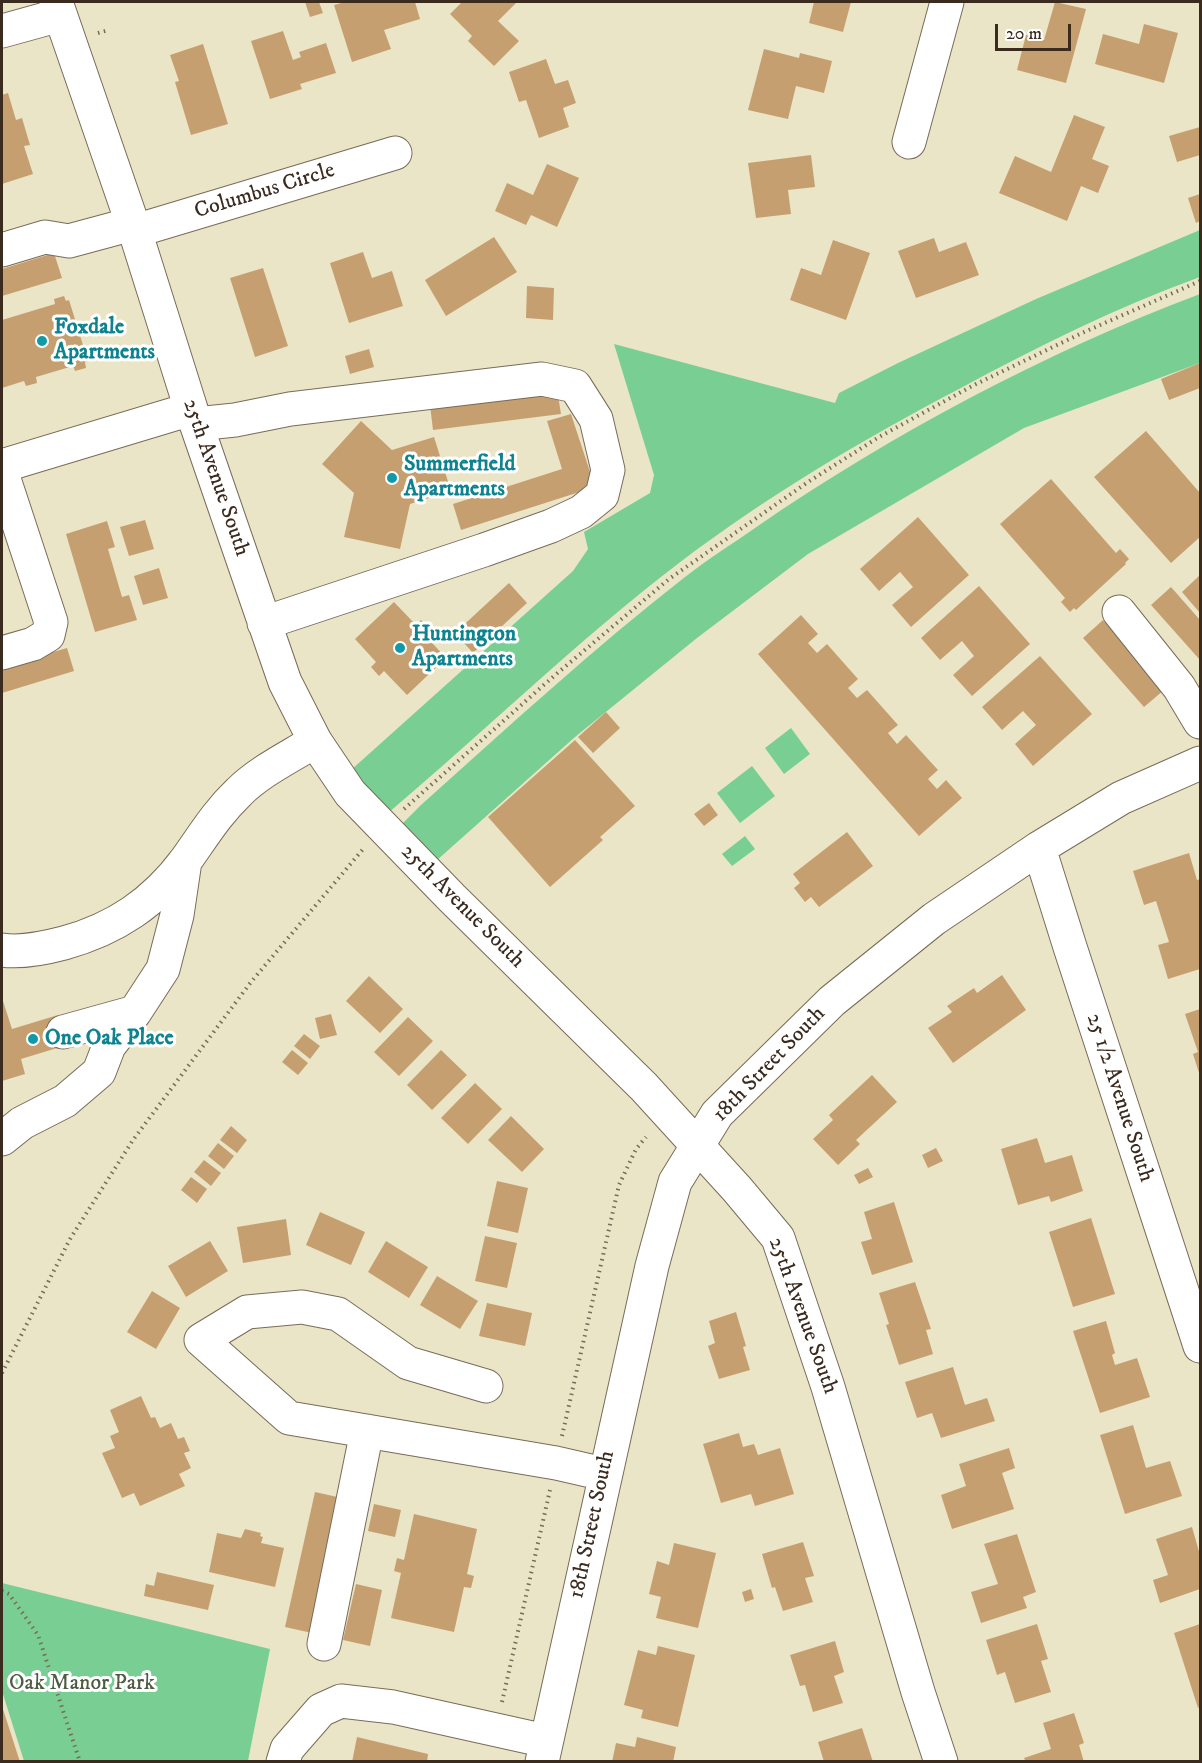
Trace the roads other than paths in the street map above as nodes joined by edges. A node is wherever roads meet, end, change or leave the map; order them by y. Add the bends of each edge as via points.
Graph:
1 (946, 2) edge
2 (58, 8) edge
3 (2, 31) edge
4 (909, 142) dead end
5 (395, 153) dead end
6 (134, 228) junction
7 (2, 250) edge
8 (194, 417) junction
9 (2, 466) edge
10 (2, 473) edge
11 (1119, 612) dead end
12 (264, 623) junction
13 (2, 653) edge
14 (1200, 722) edge
15 (315, 741) junction
16 (1200, 763) edge
17 (1039, 848) junction
18 (185, 861) junction
19 (2, 950) edge
20 (135, 1012) junction
21 (63, 1032) dead end
22 (2, 1139) edge
23 (698, 1146) junction
24 (1200, 1346) edge
25 (486, 1386) dead end
26 (367, 1431) junction
27 (604, 1474) junction
28 (324, 1644) dead end
29 (544, 1751) edge
30 (283, 1761) edge
31 (941, 1761) edge

1 - 4 street
2 - 3 street
2 - 6 street, 25th Avenue South
5 - 6 street, Columbus Circle
6 - 7 street, Columbus Circle via 69,241 45,237
6 - 8 street, 25th Avenue South
8 - 9 street
8 - 12 street, 25th Avenue South
8 - 12 street via 235,420 290,409 542,379 575,386 596,419 608,470 602,495 581,512 484,550
10 - 13 street via 51,622 48,635
11 - 14 street via 1179,687
12 - 15 street, 25th Avenue South via 285,682
15 - 18 street via 241,790 213,819
15 - 23 street, 25th Avenue South via 350,793 382,828 606,1048
16 - 17 street, 18th Street South via 1121,798
17 - 23 street, 18th Street South via 934,919 832,1001 717,1114
17 - 24 street, 25 1/2 Avenue South
18 - 19 street via 153,897 122,921 87,937 49,947
18 - 20 street via 163,969
20 - 21 street
20 - 22 street via 110,1046 99,1072 65,1101 22,1123
23 - 27 street, 18th Street South via 675,1182
23 - 31 street, 25th Avenue South via 778,1238 828,1387
25 - 26 street via 408,1363 338,1314 302,1306 247,1312 201,1340 289,1418
26 - 27 street
26 - 28 street
27 - 29 street, 18th Street South
29 - 30 street via 393,1707 341,1701 321,1710 287,1749

